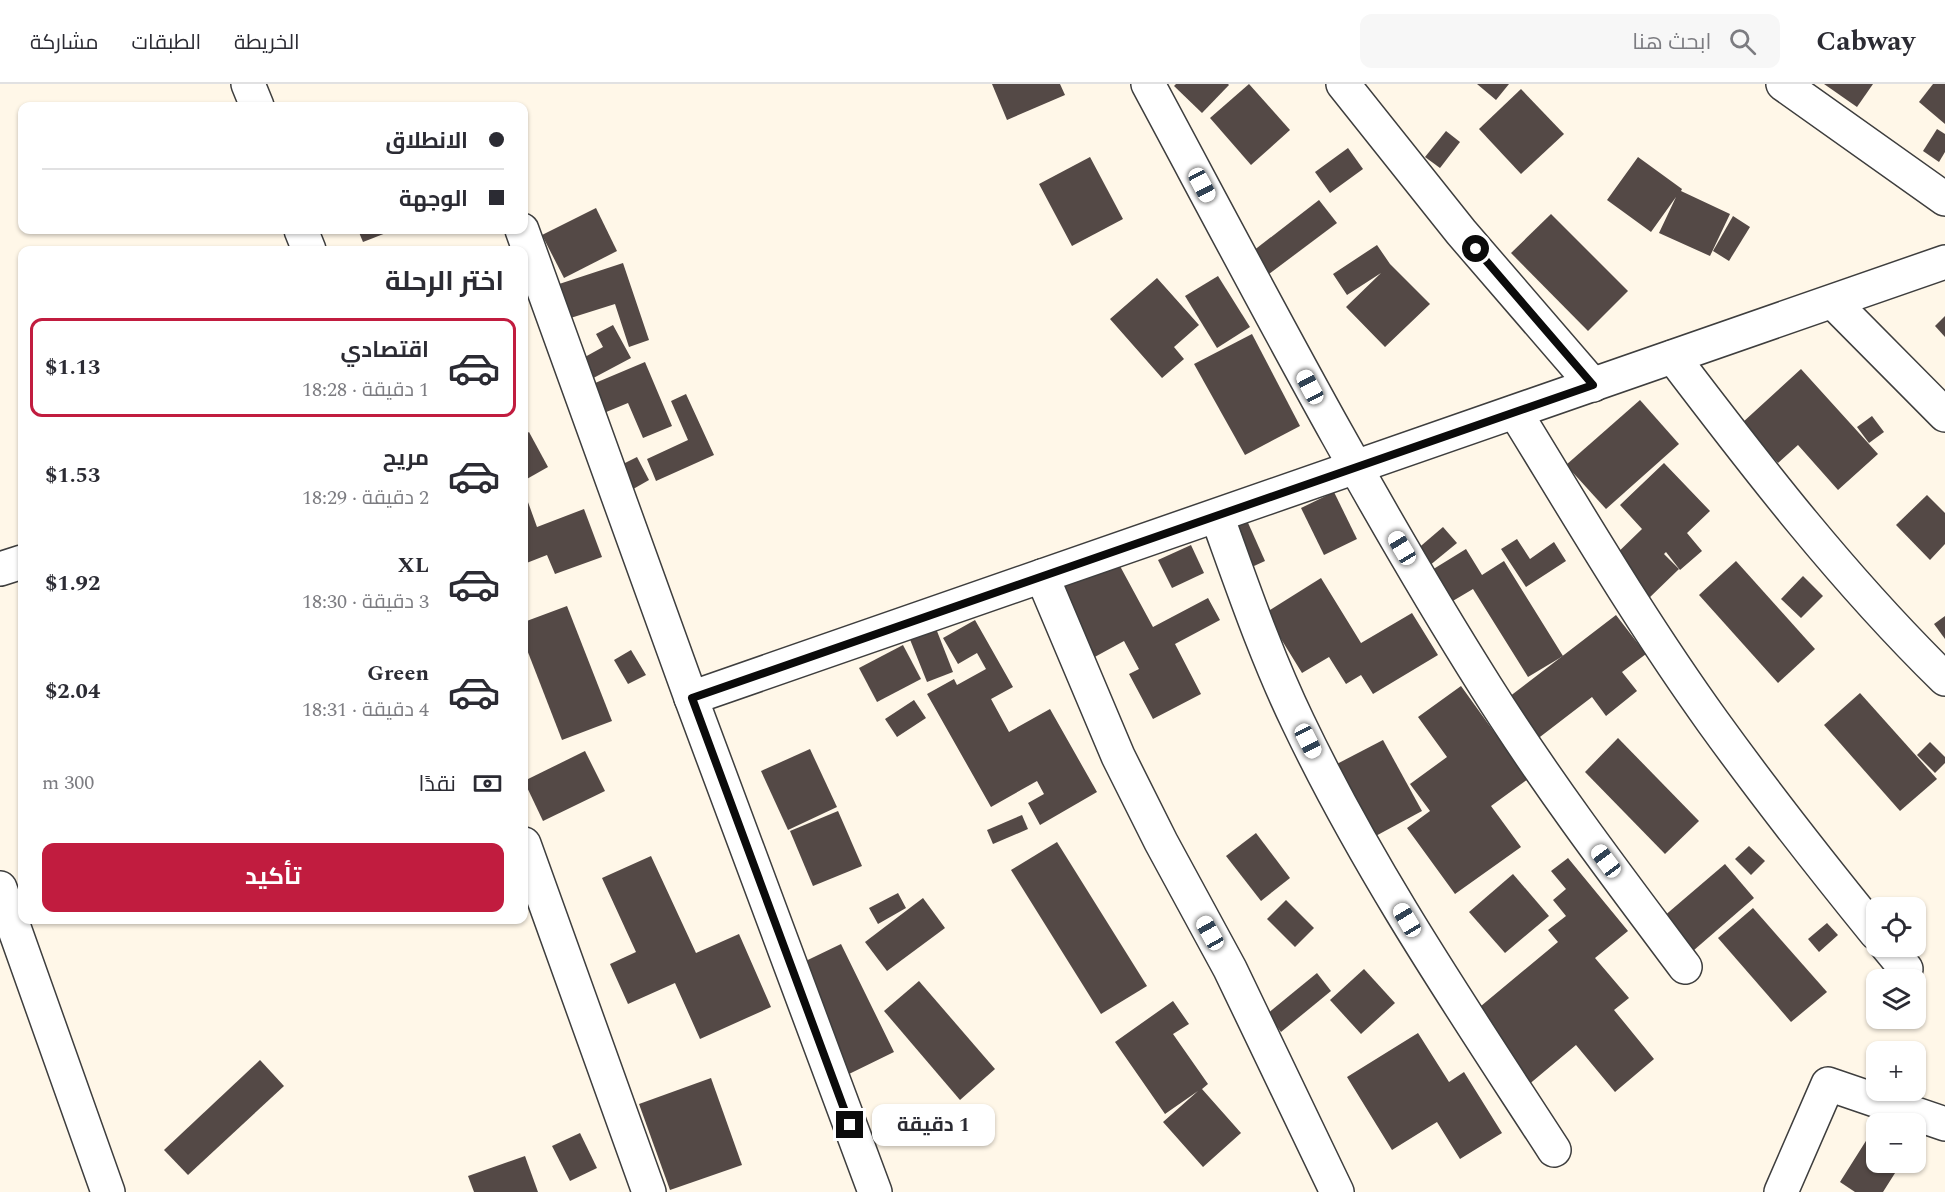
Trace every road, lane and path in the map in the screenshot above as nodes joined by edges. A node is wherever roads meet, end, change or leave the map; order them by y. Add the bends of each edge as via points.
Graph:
1 (248, 84) edge
2 (1148, 84) edge
3 (1343, 84) edge
4 (1783, 84) edge
5 (255, 102) edge
6 (1945, 199) edge
7 (528, 247) edge
8 (1945, 262) edge
9 (1833, 302) junction
10 (1673, 357) junction
11 (1593, 385) junction
12 (1515, 412) junction
13 (1945, 415) edge
14 (1354, 468) junction
15 (1217, 516) junction
16 (18, 563) edge
17 (0, 569) edge
18 (1042, 576) junction
19 (1945, 679) edge
20 (692, 698) junction
21 (528, 855) edge
22 (0, 888) edge
23 (1866, 921) edge
24 (1684, 967) dead end
25 (1945, 1124) edge
26 (1554, 1150) dead end
27 (108, 1192) edge
28 (650, 1192) edge
29 (875, 1192) edge
30 (1337, 1192) edge
31 (1781, 1192) edge

1 - 5 street
2 - 14 street
3 - 11 street via 1461,232
4 - 6 street
7 - 20 street
8 - 9 street
9 - 10 street
9 - 13 street
10 - 11 street
10 - 19 street via 1797,519 1894,630
11 - 12 street
12 - 14 street
12 - 23 street via 1607,563 1712,720
14 - 15 street
14 - 24 street via 1487,688 1579,825
15 - 18 street
15 - 26 street via 1248,603 1298,721 1358,839
16 - 17 street
18 - 20 street
18 - 30 street via 1118,756 1230,969
20 - 29 street
21 - 28 street
22 - 27 street
25 - 31 street via 1828,1084

